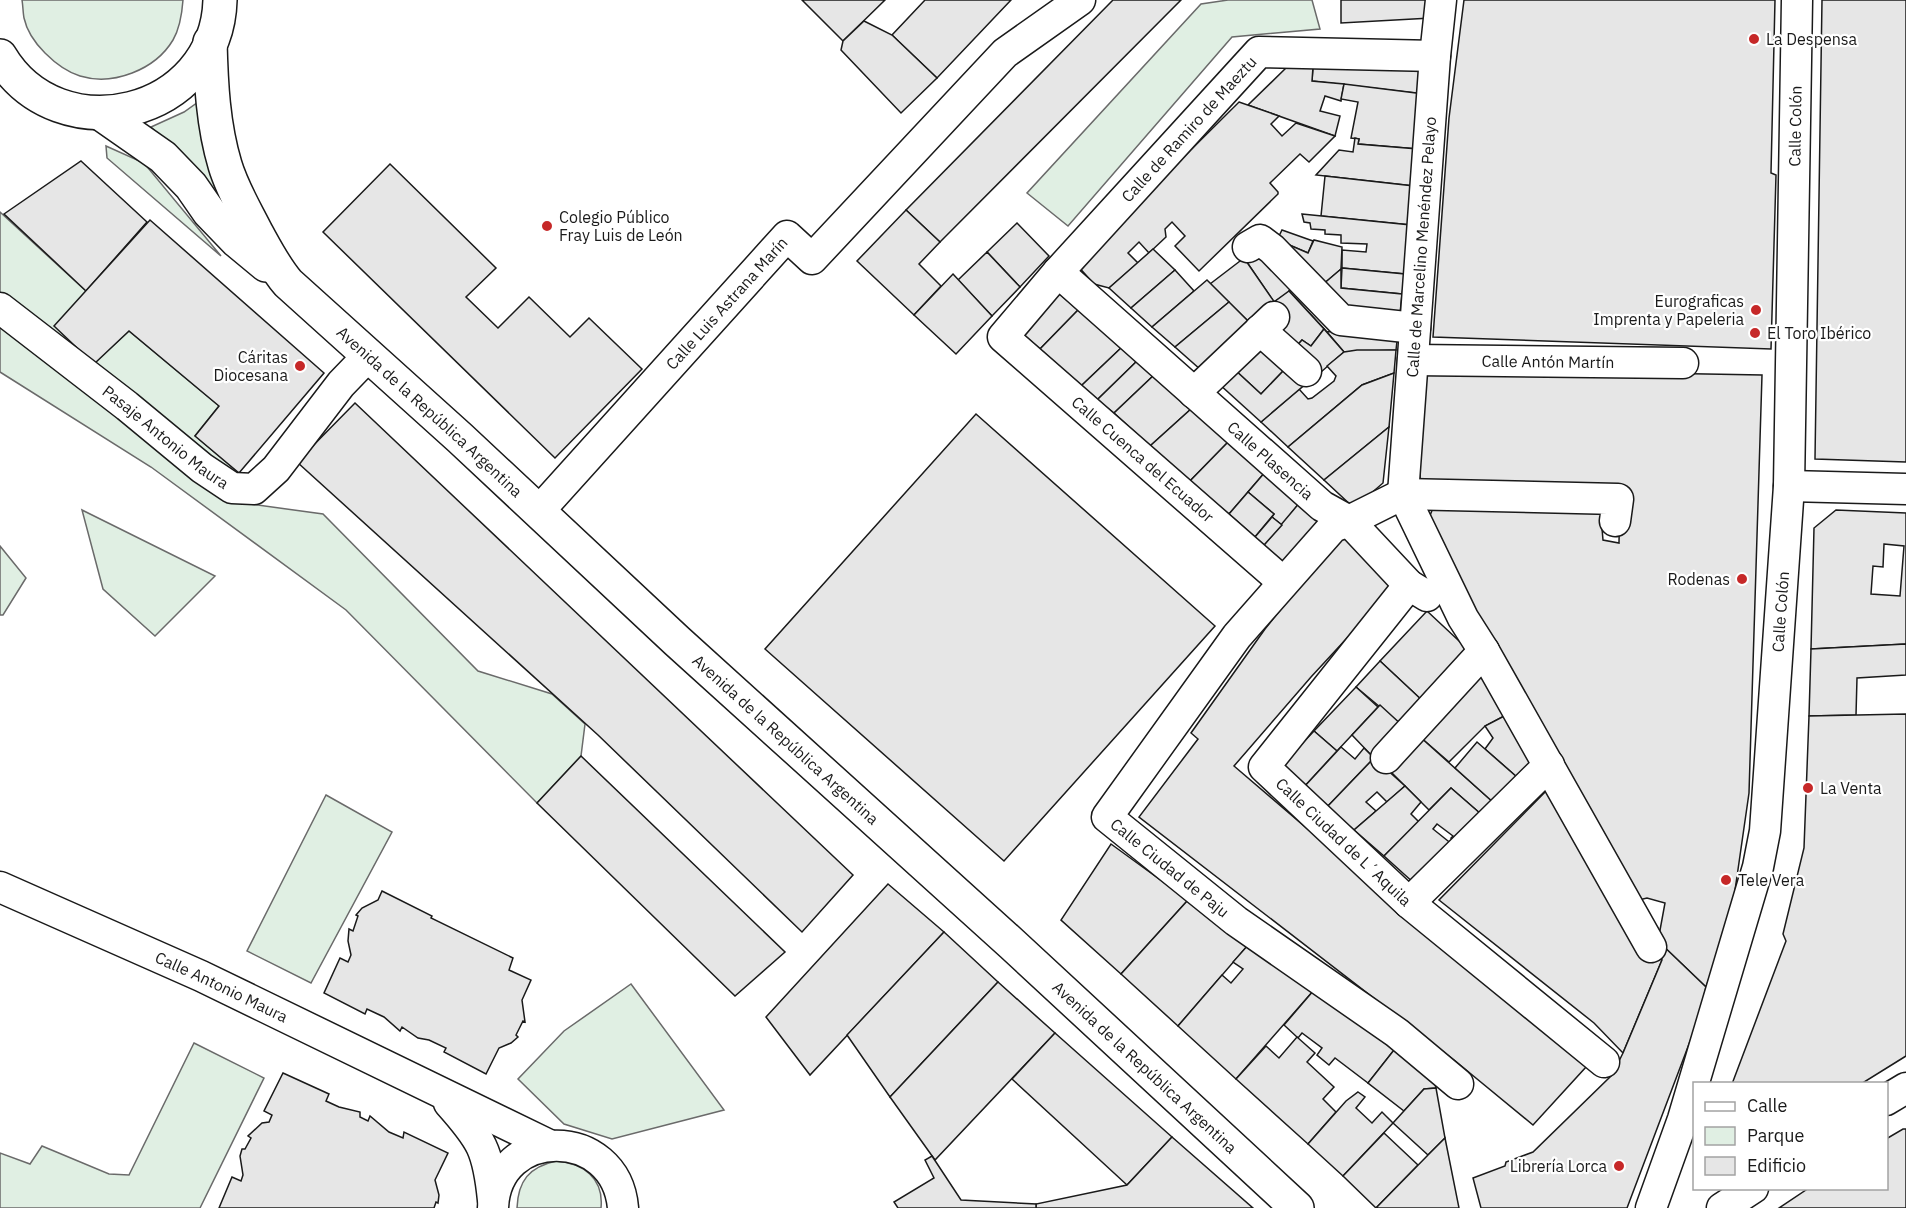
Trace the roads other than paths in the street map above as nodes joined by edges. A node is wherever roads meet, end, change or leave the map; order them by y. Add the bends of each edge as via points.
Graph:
1 (1080, 0) edge
2 (1442, 0) edge
3 (1797, 0) edge
4 (220, 1) edge
5 (210, 42) junction
6 (0, 56) edge
7 (1435, 56) junction
8 (100, 113) junction
9 (1248, 247) dead end
10 (278, 271) junction
11 (1058, 272) junction
12 (0, 308) edge
13 (1415, 328) junction
14 (1003, 337) joint
15 (368, 356) junction
16 (1413, 360) junction
17 (1683, 363) dead end
18 (1306, 371) dead end
19 (1194, 393) junction
20 (1789, 486) junction
21 (1906, 489) edge
22 (1403, 494) junction
23 (539, 511) junction
24 (1349, 521) junction
25 (1615, 521) dead end
26 (1283, 582) junction
27 (1409, 585) junction
28 (1463, 618) junction
29 (1484, 651) junction
30 (1386, 758) dead end
31 (1549, 765) junction
32 (0, 887) edge
33 (1409, 903) junction
34 (1651, 947) dead end
35 (1604, 1062) dead end
36 (1694, 1082) edge
37 (1458, 1084) dead end
38 (1693, 1085) edge
39 (439, 1092) junction
40 (549, 1145) junction
41 (1750, 1190) edge
42 (493, 1204) edge
43 (622, 1208) edge
44 (1297, 1208) edge
45 (1651, 1208) edge
46 (1722, 1208) edge

1 - 23 street, Calle Luis Astrana Marín via 1005,53 813,259 787,236
2 - 7 street, Calle de Marcelino Menéndez Pelayo
3 - 20 street, Calle Colón
4 - 5 main road
5 - 8 main road via 192,71 166,94 135,109
5 - 10 main road, Avenida de la República Argentina via 210,82 225,165
6 - 8 main road via 33,92 65,108
7 - 11 street, Calle de Ramiro de Maeztu via 1259,52
7 - 13 street, Calle de Marcelino Menéndez Pelayo
8 - 10 main road, Avenida de la República Argentina via 163,157 237,242
9 - 13 street via 1260,240 1272,249 1341,320
10 - 15 main road, Avenida de la República Argentina
11 - 14 street, Calle de Ramiro de Maeztu
11 - 19 street, Calle Plasencia
12 - 15 street, Pasaje Antonio Maura via 232,488 254,489 276,469 341,384
13 - 16 street, Calle de Marcelino Menéndez Pelayo
14 - 26 street, Calle Cuenca del Ecuador
15 - 23 main road, Avenida de la República Argentina
16 - 17 street, Calle Antón Martín
16 - 22 street, Calle de Marcelino Menéndez Pelayo
18 - 19 street via 1267,323
19 - 24 street, Calle Plasencia via 1322,506
20 - 21 street
20 - 36 street, Calle Colón via 1765,831 1758,867
22 - 24 street
22 - 25 street via 1618,499
22 - 28 street
23 - 44 main road, Avenida de la República Argentina
24 - 26 street, Calle Ciudad de Paju via 1333,527
24 - 27 street
26 - 37 street, Calle Ciudad de Paju via 1237,636 1107,818 1236,921 1397,1034
27 - 28 street
27 - 33 street, Calle Ciudad de L´Aquila via 1264,767
28 - 29 street
29 - 30 street
29 - 31 street
31 - 33 street
31 - 34 street
32 - 39 street, Calle Antonio Maura via 201,976
33 - 35 street, Calle Ciudad de L´Aquila
38 - 45 street, Calle Colón
39 - 40 street, Calle Antonio Maura
39 - 42 street, Calle Antonio Maura via 476,1134 485,1152
40 - 42 street via 516,1160 501,1177
40 - 43 street via 575,1147 598,1159 615,1180
41 - 46 street

